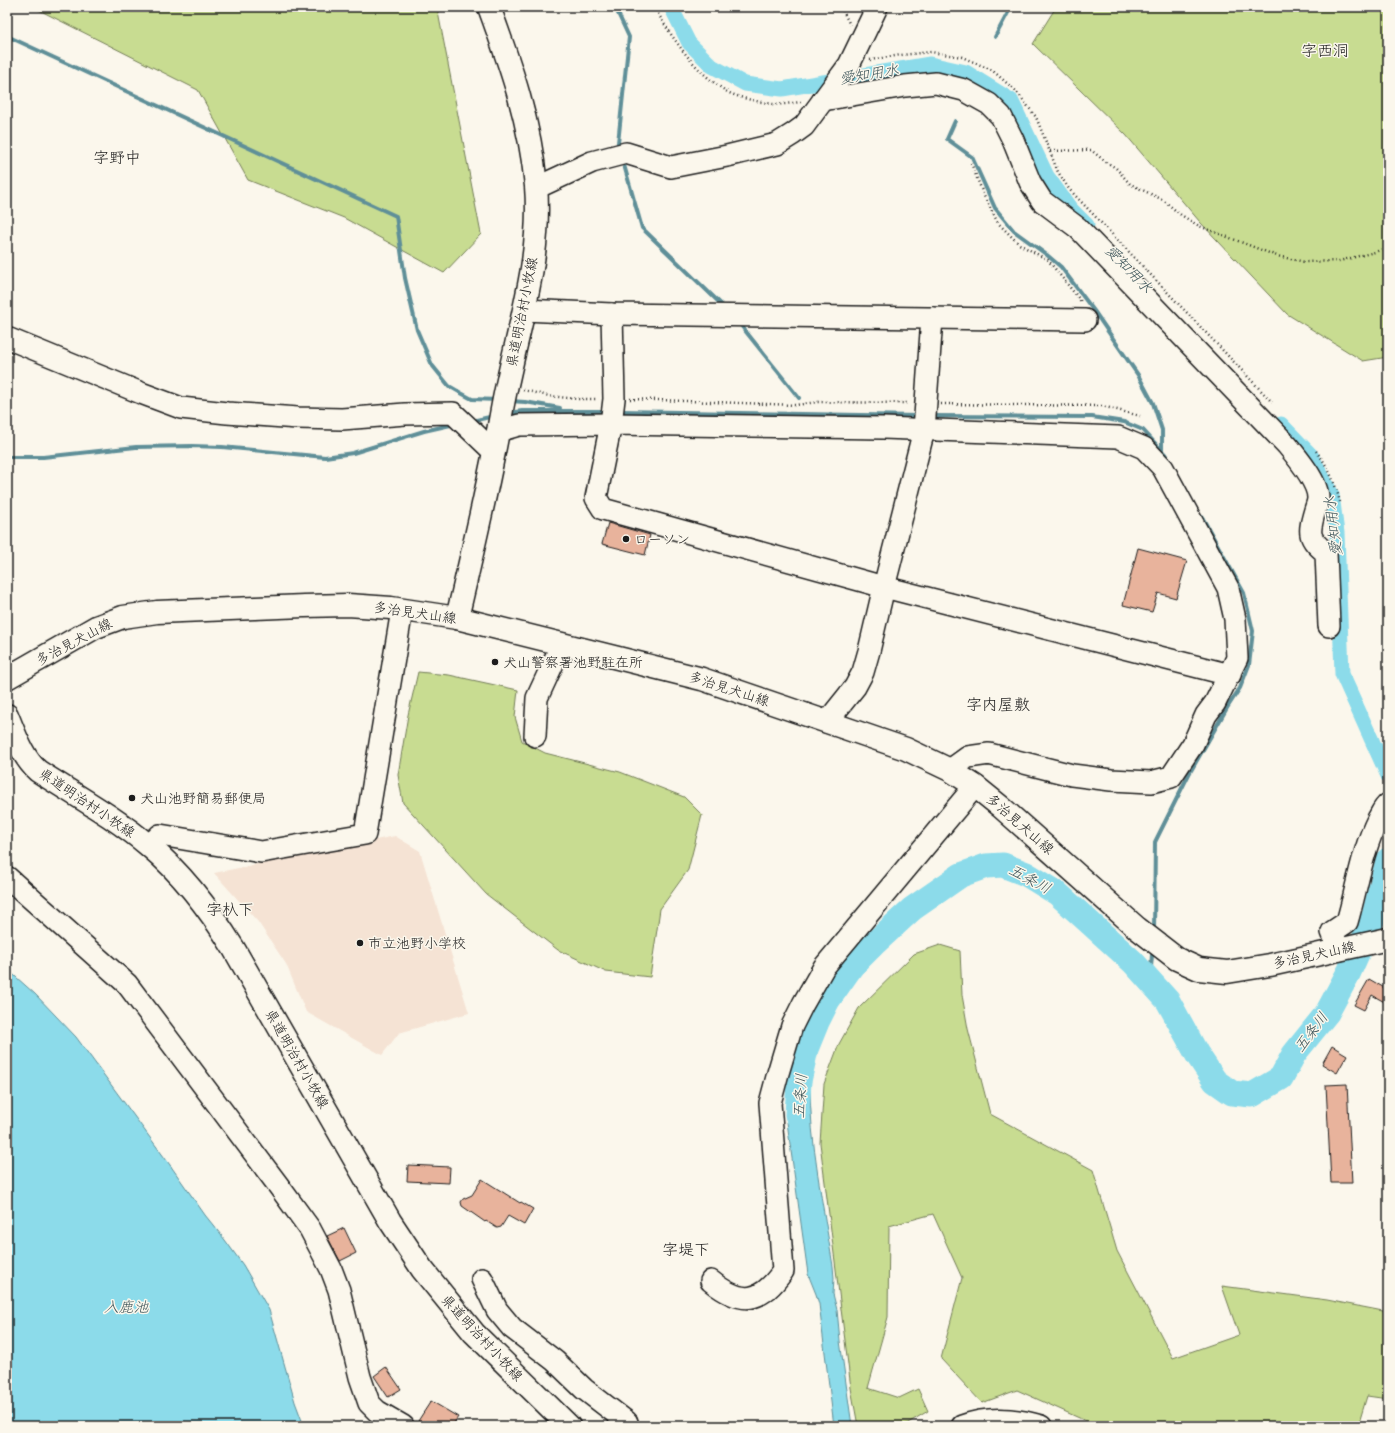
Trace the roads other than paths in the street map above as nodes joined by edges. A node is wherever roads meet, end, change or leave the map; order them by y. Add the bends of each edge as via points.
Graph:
1 (489, 7) edge
2 (877, 7) edge
3 (826, 96) junction
4 (536, 188) junction
5 (524, 310) junction
6 (612, 314) junction
7 (932, 318) junction
8 (1085, 320) road end
9 (7, 338) edge
10 (613, 411) junction
11 (925, 416) junction
12 (497, 436) junction
13 (884, 587) junction
14 (402, 610) junction
15 (456, 618) junction
16 (1329, 626) dead end
17 (562, 644) junction
18 (1230, 675) junction
19 (7, 678) edge
20 (7, 715) edge
21 (827, 722) junction
22 (535, 736) dead end
23 (7, 754) edge
24 (950, 770) junction
25 (38, 771) junction
26 (975, 786) junction
27 (1388, 804) edge
28 (149, 846) junction
29 (7, 878) edge
30 (1387, 940) edge
31 (1339, 950) junction
32 (482, 1279) dead end
33 (711, 1281) dead end
34 (403, 1426) edge
35 (569, 1426) edge
36 (625, 1426) edge
37 (962, 1426) edge
38 (1041, 1426) edge

1 - 4 main road, 県道明治村小牧線 via 521,101
2 - 3 street via 851,62
3 - 4 street via 804,126 777,144 671,167 626,153 592,162
3 - 16 street via 936,83 964,90 989,104 1001,116 1030,182 1042,201 1078,228 1287,445 1304,466 1316,488 1318,498 1310,535 1314,543 1326,553
4 - 5 main road, 県道明治村小牧線 via 534,250
5 - 6 street
5 - 12 main road, 県道明治村小牧線
6 - 7 street
6 - 10 street
7 - 8 street
7 - 11 street
9 - 12 street via 181,408 298,418 452,413 471,430
10 - 11 street via 883,428
10 - 12 street via 519,425
10 - 13 street via 596,498 603,509
11 - 13 street
11 - 18 street via 1118,437 1144,448 1163,468 1228,588 1235,619 1237,658
12 - 15 main road, 県道明治村小牧線 via 476,541
13 - 18 street
13 - 21 street via 863,672 855,687
14 - 15 main road, 多治見犬山線
14 - 19 main road, 多治見犬山線 via 304,606 156,612 123,617 96,627
14 - 28 street via 365,834 261,852 160,835
15 - 17 main road, 多治見犬山線
17 - 21 main road, 多治見犬山線 via 702,679
17 - 22 street via 537,698
18 - 24 street via 1206,715 1193,744 1171,777 1152,782 1111,780 1072,775 989,754 968,757
20 - 25 main road, 県道明治村小牧線 via 28,761
21 - 24 main road, 多治見犬山線 via 906,749
23 - 25 main road
24 - 26 main road, 多治見犬山線
25 - 28 main road, 県道明治村小牧線
26 - 31 main road, 多治見犬山線 via 1136,928 1177,959 1199,969 1227,972
26 - 33 street via 824,967 792,1026 770,1103 783,1270 767,1290 753,1298 738,1297 724,1292
27 - 31 street via 1376,825 1364,856 1347,922 1332,932
28 - 35 main road, 県道明治村小牧線 via 192,889 220,927 390,1221 422,1269 474,1333
29 - 34 street via 127,984 310,1229 339,1290 360,1378 369,1403
30 - 31 main road, 多治見犬山線
32 - 36 street via 497,1310 512,1328 556,1361 584,1389 627,1422
37 - 38 street via 994,1419 1026,1421

